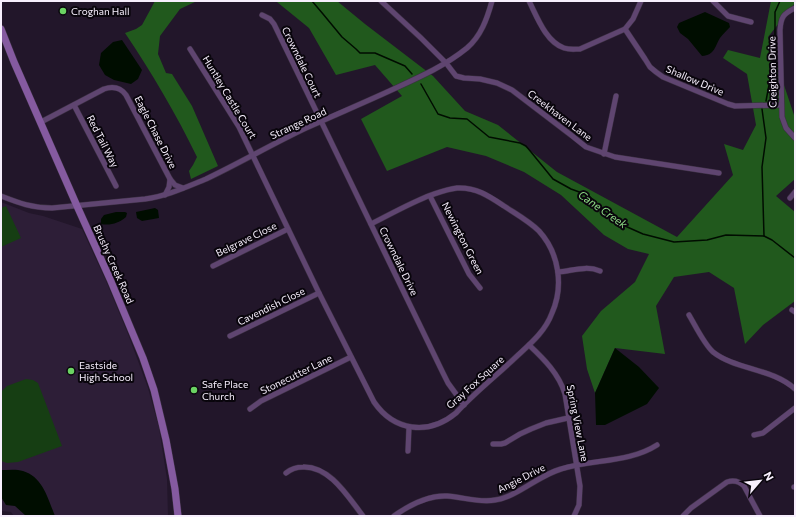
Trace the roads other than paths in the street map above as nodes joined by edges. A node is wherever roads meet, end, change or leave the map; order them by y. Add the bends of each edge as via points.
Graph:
1 (381, 1) edge
2 (492, 1) edge
3 (525, 1) edge
4 (529, 1) edge
5 (641, 1) edge
6 (713, 1) edge
7 (795, 8) edge
8 (262, 15) dead end
9 (751, 22) dead end
10 (1, 29) edge
11 (625, 29) junction
12 (190, 48) dead end
13 (446, 63) junction
14 (616, 96) dead end
15 (74, 105) junction
16 (781, 105) junction
17 (41, 122) junction
18 (321, 122) junction
19 (795, 138) edge
20 (604, 154) junction
21 (253, 156) junction
22 (719, 173) dead end
23 (170, 179) junction
24 (116, 186) dead end
25 (183, 188) junction
26 (795, 192) edge
27 (165, 195) junction
28 (1, 196) edge
29 (430, 196) junction
30 (790, 198) dead end
31 (77, 206) junction
32 (371, 224) junction
33 (288, 229) junction
34 (213, 266) dead end
35 (600, 271) dead end
36 (558, 272) junction
37 (480, 288) dead end
38 (319, 293) junction
39 (689, 314) dead end
40 (230, 336) dead end
41 (529, 345) junction
42 (351, 357) junction
43 (795, 389) edge
44 (464, 405) junction
45 (795, 408) edge
46 (250, 409) dead end
47 (568, 418) junction
48 (409, 427) junction
49 (754, 435) dead end
50 (493, 444) dead end
51 (657, 445) dead end
52 (408, 451) dead end
53 (577, 465) junction
54 (286, 473) dead end
55 (178, 516) edge
56 (362, 516) edge
57 (394, 516) edge
58 (574, 516) edge
59 (683, 516) edge
60 (760, 516) edge

1 - 13 street, Creekhaven Lane
2 - 13 street, Strange Road via 478,36 466,49
3 - 4 street
4 - 11 street via 546,34 563,48 580,49
5 - 11 street
6 - 9 street via 728,16
7 - 16 street, Creighton Drive via 786,14 781,23
8 - 18 street, Crowndale Court via 274,24
10 - 17 street, Brushy Creek Road
11 - 16 street, Shallow Drive via 650,67 663,77 735,106
12 - 21 street, Huntley Castle Court via 239,127
13 - 18 street, Strange Road
13 - 20 street, Creekhaven Lane via 456,76 497,83 512,90 586,147
14 - 20 street
15 - 17 street, Eagle Chase Drive
15 - 23 street, Eagle Chase Drive via 110,87 124,91
15 - 24 street, Red Tail Way
16 - 19 street, Creighton Drive via 784,125
17 - 31 street, Brushy Creek Road
18 - 21 street, Strange Road
18 - 32 street, Crowndale Drive
20 - 22 street, Creekhaven Lane
21 - 25 street, Strange Road
21 - 33 street, Gray Fox Square
23 - 25 street, Eagle Chase Drive
23 - 27 street, Eagle Chase Drive
25 - 27 street, Strange Road
26 - 30 street
27 - 31 street, Strange Road
28 - 31 street, Strange Road via 38,208
29 - 32 street, Gray Fox Square
29 - 36 street, Gray Fox Square via 448,189 464,188 488,196 538,231 551,250
29 - 37 street, Newington Green via 469,274
31 - 55 street, Brushy Creek Road via 136,341 154,390 166,440
32 - 44 street, Crowndale Drive via 448,383
33 - 34 street, Belgrave Close
33 - 38 street, Gray Fox Square
35 - 36 street via 586,268
36 - 41 street, Gray Fox Square via 558,294 552,313 542,332
38 - 40 street, Cavendish Close
38 - 42 street, Gray Fox Square
39 - 43 street via 711,351 783,380
41 - 44 street, Gray Fox Square
41 - 47 street, Spring View Lane via 560,379
42 - 46 street, Stonecutter Lane via 261,401
42 - 48 street, Gray Fox Square via 379,410 394,422
44 - 48 street, Gray Fox Square via 437,424 423,428
45 - 49 street via 763,433
47 - 50 street via 546,423 505,443
47 - 53 street, Spring View Lane
48 - 52 street
51 - 53 street, Angie Drive via 631,456
53 - 57 street, Angie Drive via 553,472 503,499 489,501 436,497
53 - 58 street, Spring View Lane via 580,492 579,505
54 - 56 street via 300,467 311,467 322,472 335,481
59 - 60 street via 727,482 733,481 744,486

